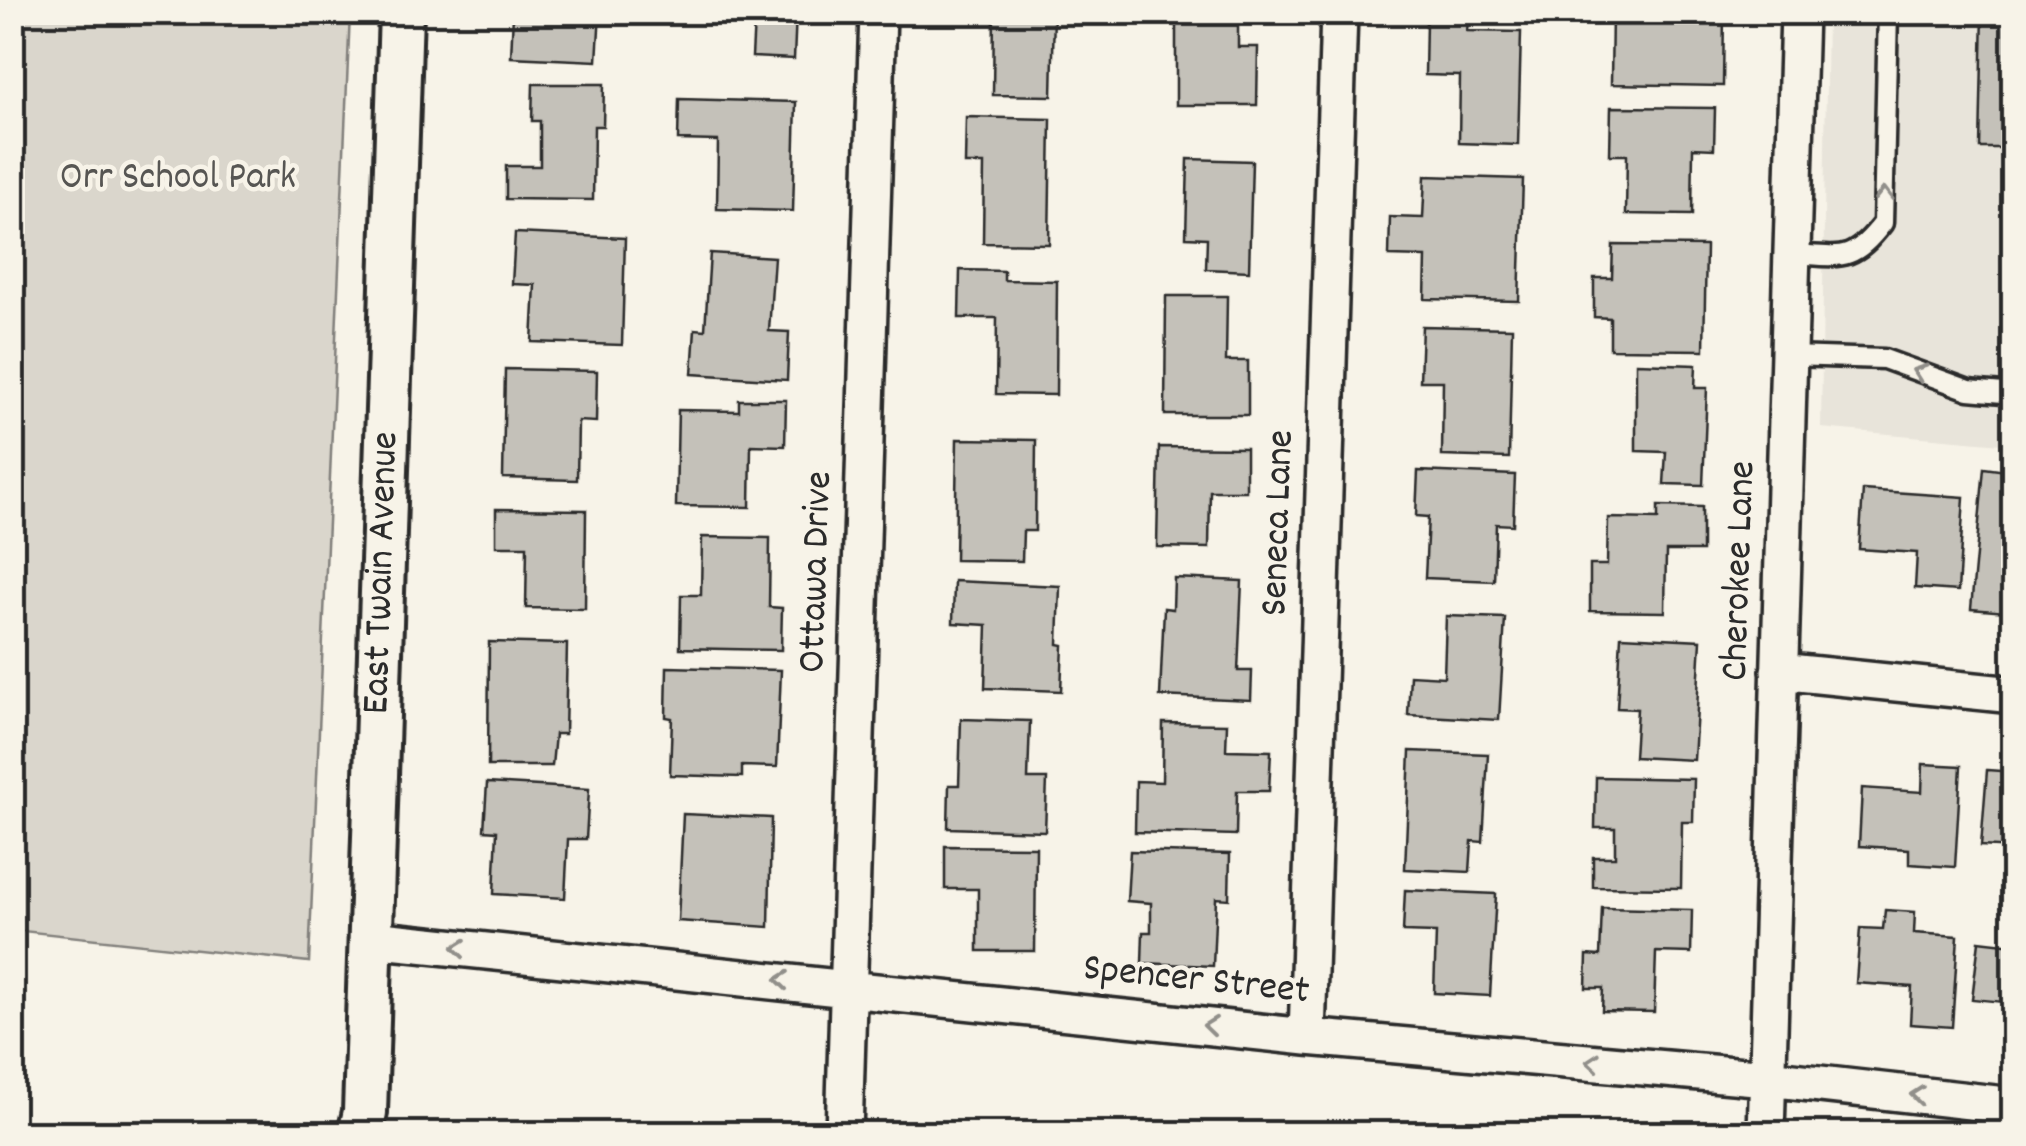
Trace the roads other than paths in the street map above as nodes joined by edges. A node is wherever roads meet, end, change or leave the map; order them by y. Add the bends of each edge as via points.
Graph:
1 (401, 12) edge
2 (878, 12) edge
3 (1339, 12) edge
4 (1799, 12) edge
5 (1888, 12) edge
6 (1794, 254) junction
7 (1790, 356) junction
8 (2014, 394) edge
9 (1779, 672) junction
10 (2014, 695) edge
11 (370, 939) junction
12 (848, 987) junction
13 (1306, 1037) junction
14 (1768, 1078) junction
15 (2014, 1106) edge
16 (360, 1134) edge
17 (844, 1134) edge
18 (1766, 1134) edge

1 - 11 street, East Twain Avenue
2 - 12 street, Ottawa Drive
3 - 13 street, Seneca Lane
4 - 6 street, Cherokee Lane
6 -> 5 lane via 1843,257 1864,248 1884,223
6 - 7 street, Cherokee Lane
8 -> 7 lane via 1969,390 1884,359
7 - 9 street, Cherokee Lane
9 - 10 street
9 - 14 street, Cherokee Lane
12 -> 11 street, Spencer Street
11 - 16 street, East Twain Avenue
13 -> 12 street, Spencer Street
12 - 17 street, Ottawa Drive
14 -> 13 street, Spencer Street
15 -> 14 street, Spencer Street
14 - 18 street, Cherokee Lane

